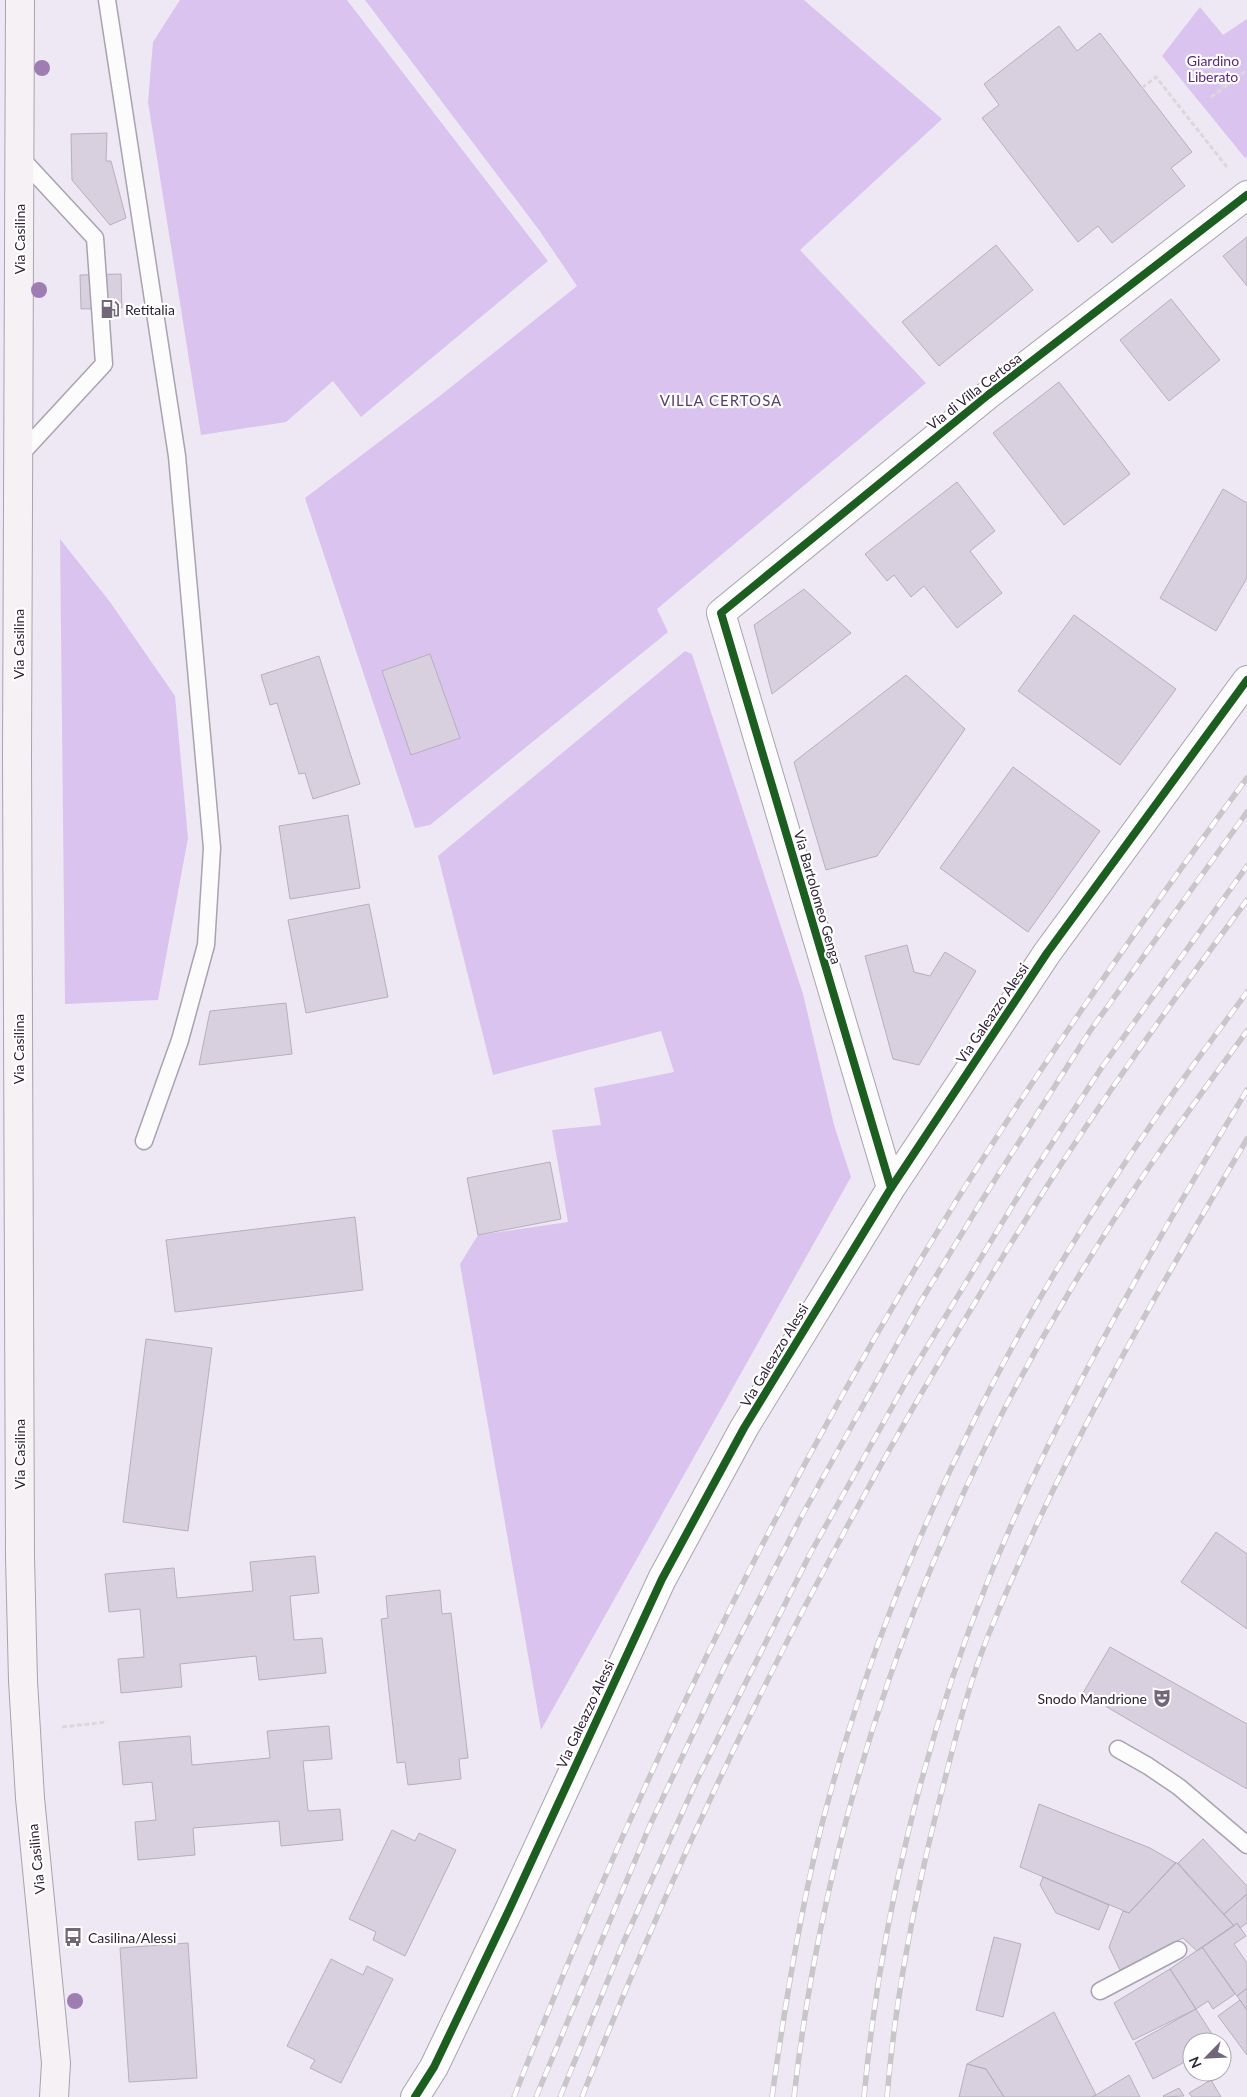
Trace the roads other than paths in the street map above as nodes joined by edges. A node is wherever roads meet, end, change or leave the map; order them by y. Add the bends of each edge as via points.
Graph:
1 (20, 0) edge
2 (107, 0) edge
3 (20, 156) junction
4 (1247, 195) edge
5 (19, 456) junction
6 (720, 613) joint
7 (1247, 680) edge
8 (144, 1141) dead end
9 (891, 1188) junction
10 (1118, 1749) dead end
11 (1247, 1845) edge
12 (1178, 1950) dead end
13 (1100, 1991) dead end
14 (54, 2097) edge
15 (416, 2097) edge

1 - 3 main road, Via Casilina
2 - 8 lane via 177,456 212,848 204,954 180,1040
3 - 5 main road, Via Casilina
3 - 5 lane via 95,238 104,364
4 - 6 street, Via di Villa Certosa via 988,395
5 - 14 main road, Via Casilina via 20,1565 30,1798 56,2063
6 - 9 street, Via Bartolomeo Genga
7 - 9 street, Via Galeazzo Alessi via 1047,953
9 - 15 street, Via Galeazzo Alessi via 744,1428 662,1579 501,1927
10 - 11 lane via 1178,1787
12 - 13 lane

